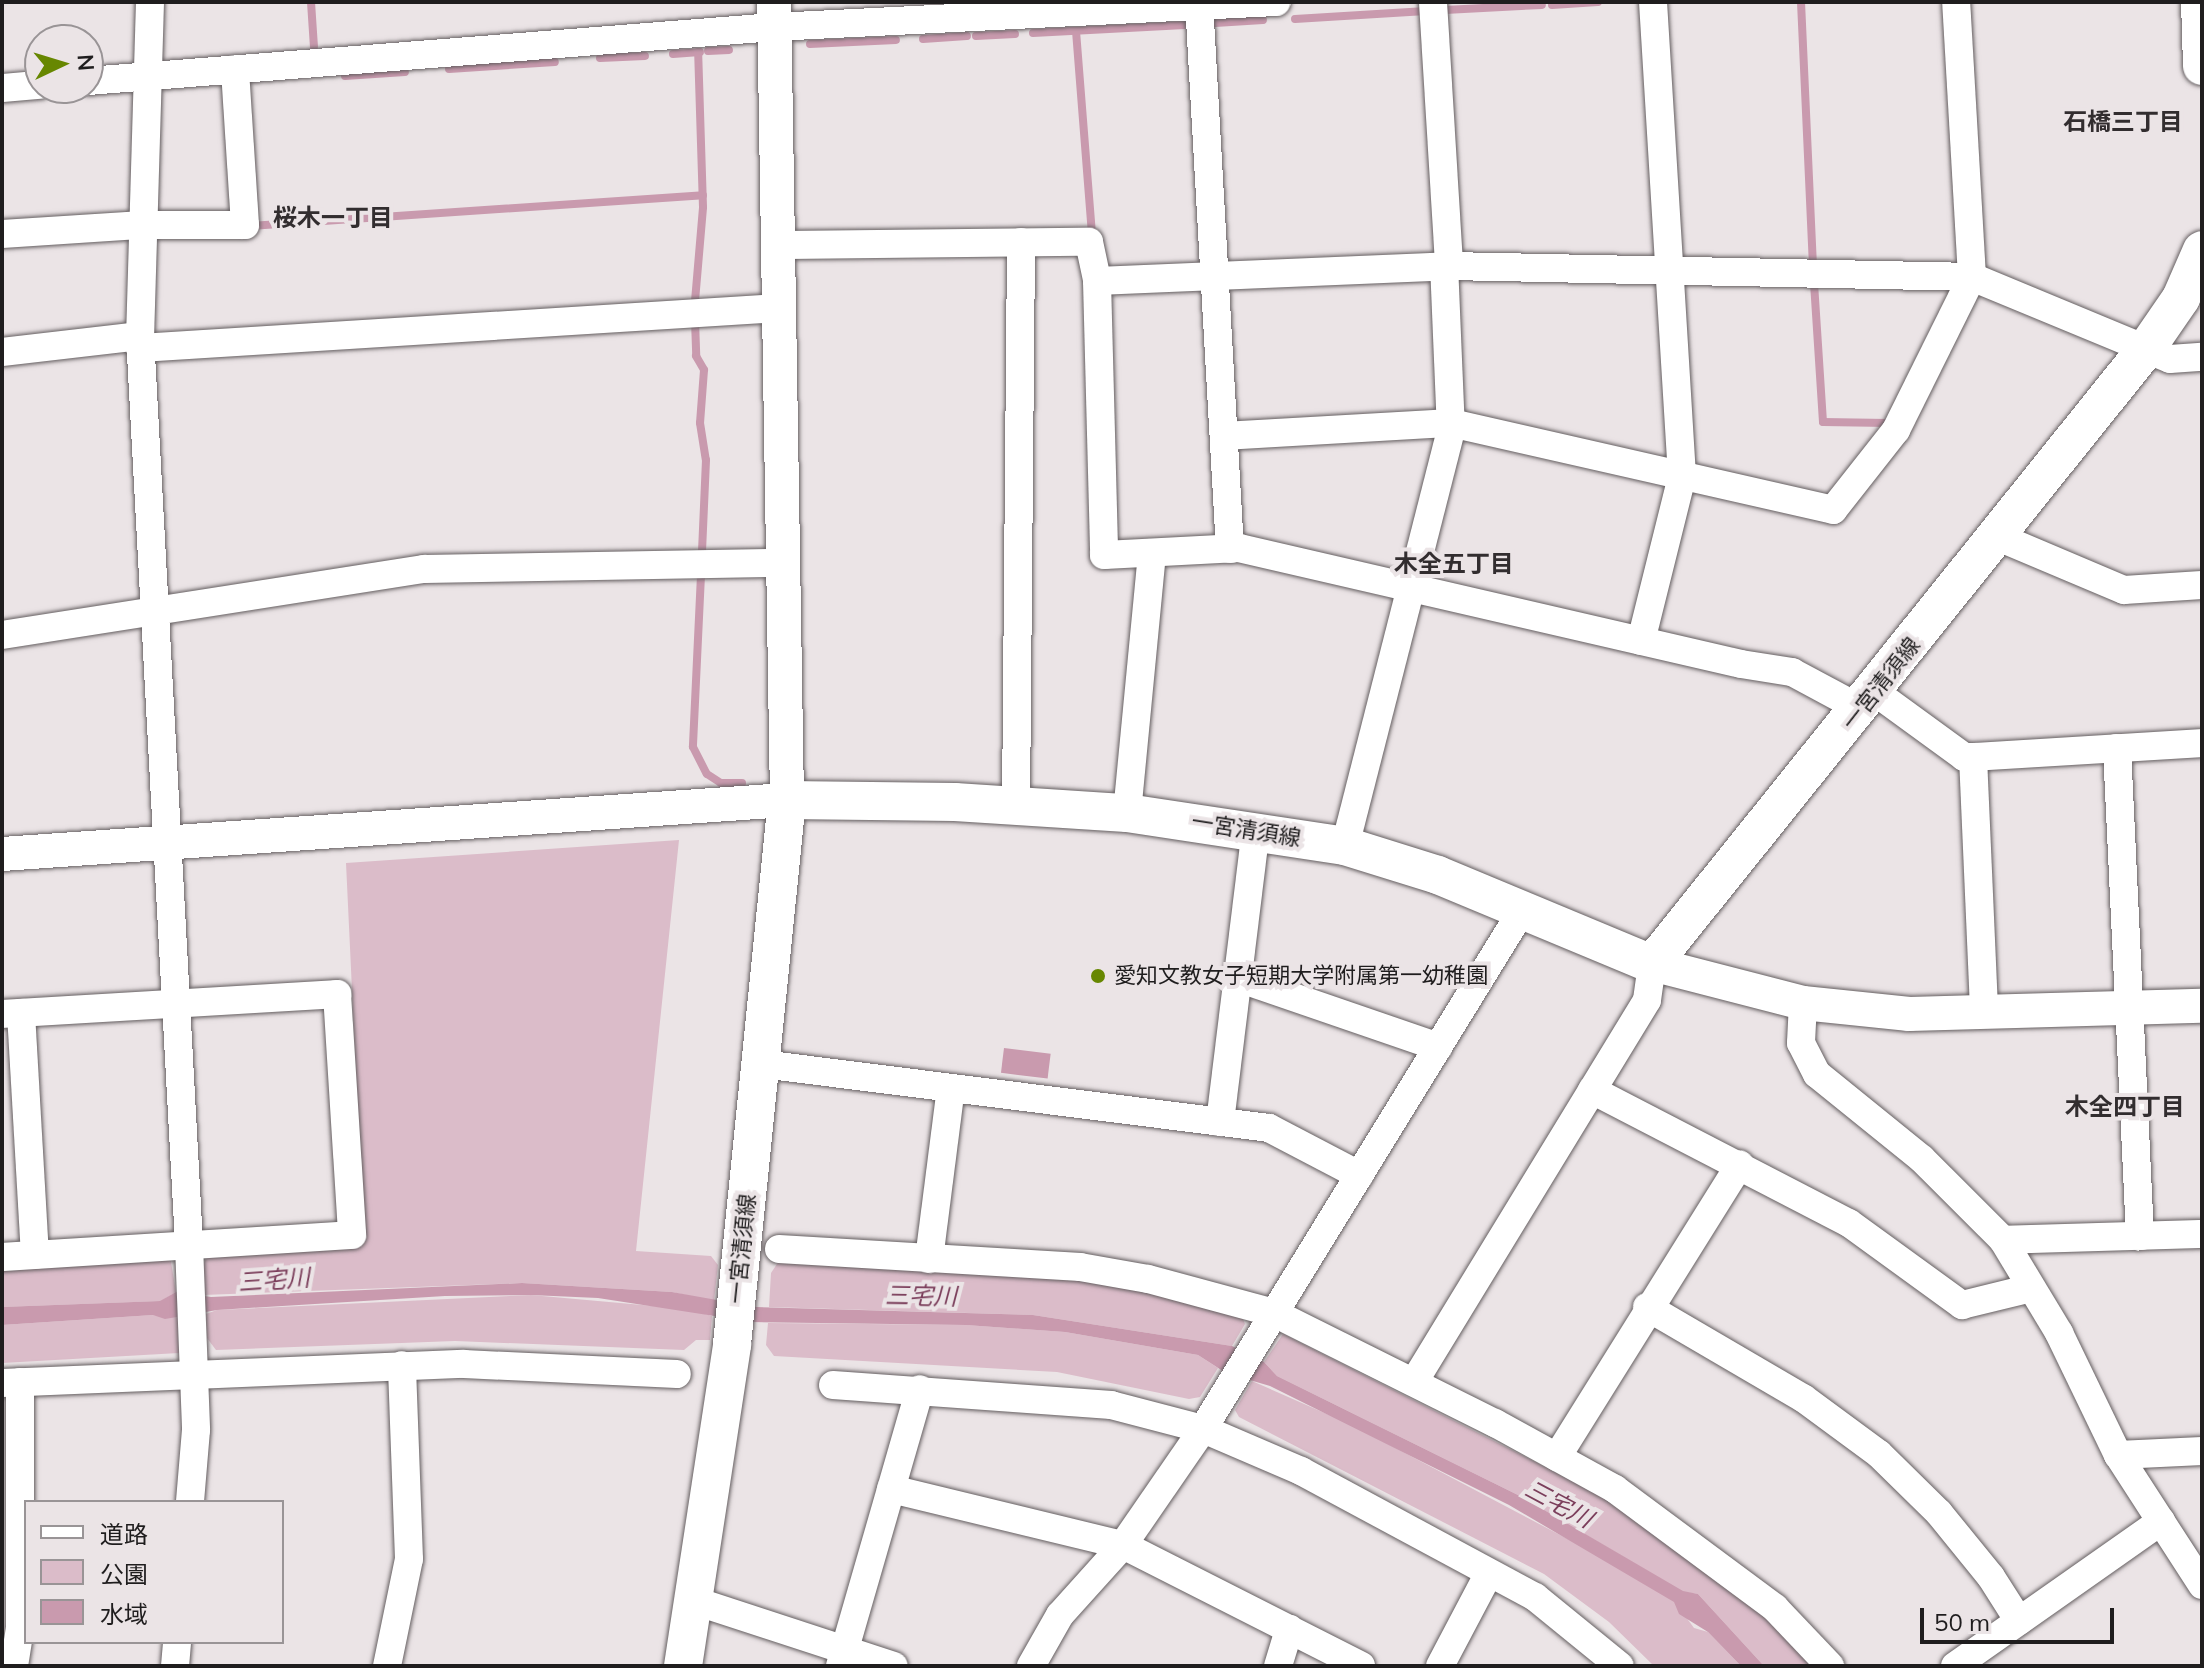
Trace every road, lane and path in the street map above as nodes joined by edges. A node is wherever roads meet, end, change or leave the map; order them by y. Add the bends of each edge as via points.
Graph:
1 (150, 2) edge
2 (1276, 2) edge
3 (1433, 2) edge
4 (1653, 2) edge
5 (1956, 2) edge
6 (2200, 2) edge
7 (1199, 4) edge
8 (774, 15) edge
9 (2202, 66) edge
10 (235, 69) junction
11 (148, 75) junction
12 (104, 79) edge
13 (24, 86) edge
14 (2, 88) edge
15 (143, 225) junction
16 (2, 234) edge
17 (1021, 242) junction
18 (778, 245) junction
19 (2202, 250) edge
20 (1446, 266) junction
21 (1669, 271) junction
22 (1214, 276) junction
23 (1972, 277) junction
24 (1097, 281) junction
25 (779, 308) junction
26 (140, 342) junction
27 (2146, 349) junction
28 (2, 352) edge
29 (2202, 357) edge
30 (1451, 423) junction
31 (1224, 436) junction
32 (1682, 476) junction
33 (1996, 536) junction
34 (1230, 549) junction
35 (1152, 553) junction
36 (783, 563) junction
37 (2202, 585) edge
38 (1413, 588) junction
39 (153, 611) junction
40 (2, 635) edge
41 (1641, 641) junction
42 (1868, 701) junction
43 (2202, 743) edge
44 (2117, 748) junction
45 (1973, 757) junction
46 (787, 800) junction
47 (1016, 806) junction
48 (1127, 813) junction
49 (1256, 830) junction
50 (166, 843) junction
51 (1345, 846) junction
52 (2, 854) edge
53 (1521, 912) junction
54 (1652, 964) junction
55 (1238, 978) junction
56 (177, 1003) junction
57 (1803, 1003) junction
58 (2202, 1006) edge
59 (2132, 1008) junction
60 (1984, 1012) junction
61 (12, 1013) edge
62 (1438, 1047) junction
63 (762, 1064) junction
64 (951, 1088) junction
65 (1592, 1090) junction
66 (1220, 1122) junction
67 (1740, 1164) junction
68 (1359, 1175) junction
69 (2202, 1234) edge
70 (2140, 1236) junction
71 (2003, 1240) junction
72 (779, 1249) dead end
73 (35, 1255) junction
74 (190, 1255) junction
75 (2, 1257) edge
76 (929, 1259) junction
77 (2031, 1288) junction
78 (1647, 1307) junction
79 (1268, 1321) junction
80 (402, 1365) junction
81 (677, 1374) dead end
82 (194, 1377) junction
83 (11, 1382) edge
84 (1414, 1382) junction
85 (833, 1385) dead end
86 (920, 1389) junction
87 (1203, 1429) junction
88 (2202, 1451) edge
89 (2118, 1455) junction
90 (1557, 1457) junction
91 (891, 1489) junction
92 (190, 1500) edge
93 (2161, 1521) junction
94 (1123, 1545) junction
95 (1489, 1573) junction
96 (2202, 1585) edge
97 (695, 1601) junction
98 (2019, 1621) junction
99 (1289, 1629) junction
100 (177, 1644) edge
101 (842, 1658) edge
102 (14, 1666) edge
103 (175, 1666) edge
104 (387, 1666) edge
105 (683, 1666) edge
106 (894, 1666) edge
107 (1031, 1666) edge
108 (1278, 1666) edge
109 (1361, 1666) edge
110 (1440, 1666) edge
111 (1620, 1666) edge
112 (1830, 1666) edge
113 (1955, 1666) edge

1 - 11 street
2 - 7 street
3 - 20 street
4 - 21 street
5 - 23 street
6 - 9 main road
7 - 8 street
7 - 22 street
8 - 10 street
8 - 18 street
10 - 11 street
10 - 15 street via 245,225
11 - 12 street
11 - 15 street
13 - 14 street
15 - 16 street
15 - 26 street
17 - 18 street
17 - 24 street via 1089,242
17 - 47 street
18 - 25 street
19 - 27 main road, 一宮清須線 via 2181,298
20 - 21 street
20 - 22 street
20 - 30 street
21 - 23 street
21 - 32 street
22 - 24 street
22 - 31 street
23 - 27 street
23 - 32 street via 1896,430 1833,510
24 - 35 street via 1104,555
25 - 26 street
25 - 36 street
26 - 28 street
26 - 39 street
27 - 29 street via 2170,359
27 - 33 main road, 一宮清須線
30 - 31 street
30 - 32 street
30 - 38 street
31 - 34 street
32 - 41 street
33 - 37 street via 2124,590
33 - 42 main road, 一宮清須線
34 - 35 street
34 - 38 street
35 - 48 street
36 - 39 street via 424,569
36 - 46 street
38 - 41 street
38 - 51 street
39 - 40 street
39 - 50 street
41 - 42 street via 1792,672
42 - 45 street via 1964,757
42 - 54 main road, 一宮清須線
43 - 44 street
44 - 45 street
44 - 59 street
45 - 60 street
46 - 47 main road, 一宮清須線
46 - 50 street
46 - 63 main road, 一宮清須線
47 - 48 main road, 一宮清須線
48 - 49 main road, 一宮清須線
49 - 51 main road, 一宮清須線
49 - 55 street
50 - 52 street
50 - 56 street
51 - 53 main road, 一宮清須線 via 1438,875
53 - 54 main road, 一宮清須線
53 - 62 street
54 - 57 street
54 - 65 street via 1647,1000
55 - 62 street
55 - 66 street
56 - 61 street
56 - 74 street
56 - 74 street via 337,994 352,1235
57 - 60 street via 1909,1014
57 - 71 street via 1801,1043 1817,1074 1922,1159
58 - 59 street
59 - 60 street
59 - 70 street
61 - 73 street
62 - 68 street
63 - 64 street
63 - 97 main road, 一宮清須線 via 732,1344
64 - 66 street
64 - 76 street
65 - 67 street
65 - 84 street
66 - 68 street via 1269,1128
67 - 77 street via 1849,1223 1962,1305
67 - 78 street
68 - 79 street
69 - 70 street
70 - 71 street
71 - 77 street
72 - 76 street
73 - 74 street
73 - 75 street
74 - 82 street
76 - 79 street via 1080,1267 1148,1279
77 - 89 street via 2059,1333
78 - 90 street
78 - 98 street via 1803,1398 1879,1454 1939,1513
79 - 84 street
79 - 87 street
80 - 81 street
80 - 82 street
80 - 104 street via 409,1559
82 - 83 street
82 - 92 street
83 - 102 street via 20,1629
84 - 90 street
85 - 86 street
86 - 87 street via 1111,1405
86 - 91 street
87 - 94 street
87 - 95 street via 1301,1471
88 - 89 street
89 - 93 street
90 - 112 street via 1615,1489 1706,1554 1775,1608
91 - 94 street
91 - 101 street
93 - 96 street
93 - 98 street
94 - 99 street
94 - 107 street via 1060,1615
95 - 110 street
95 - 111 street via 1548,1607
97 - 101 street
97 - 105 main road, 一宮清須線
98 - 113 street
99 - 108 street
99 - 109 street
100 - 103 street
101 - 106 street

